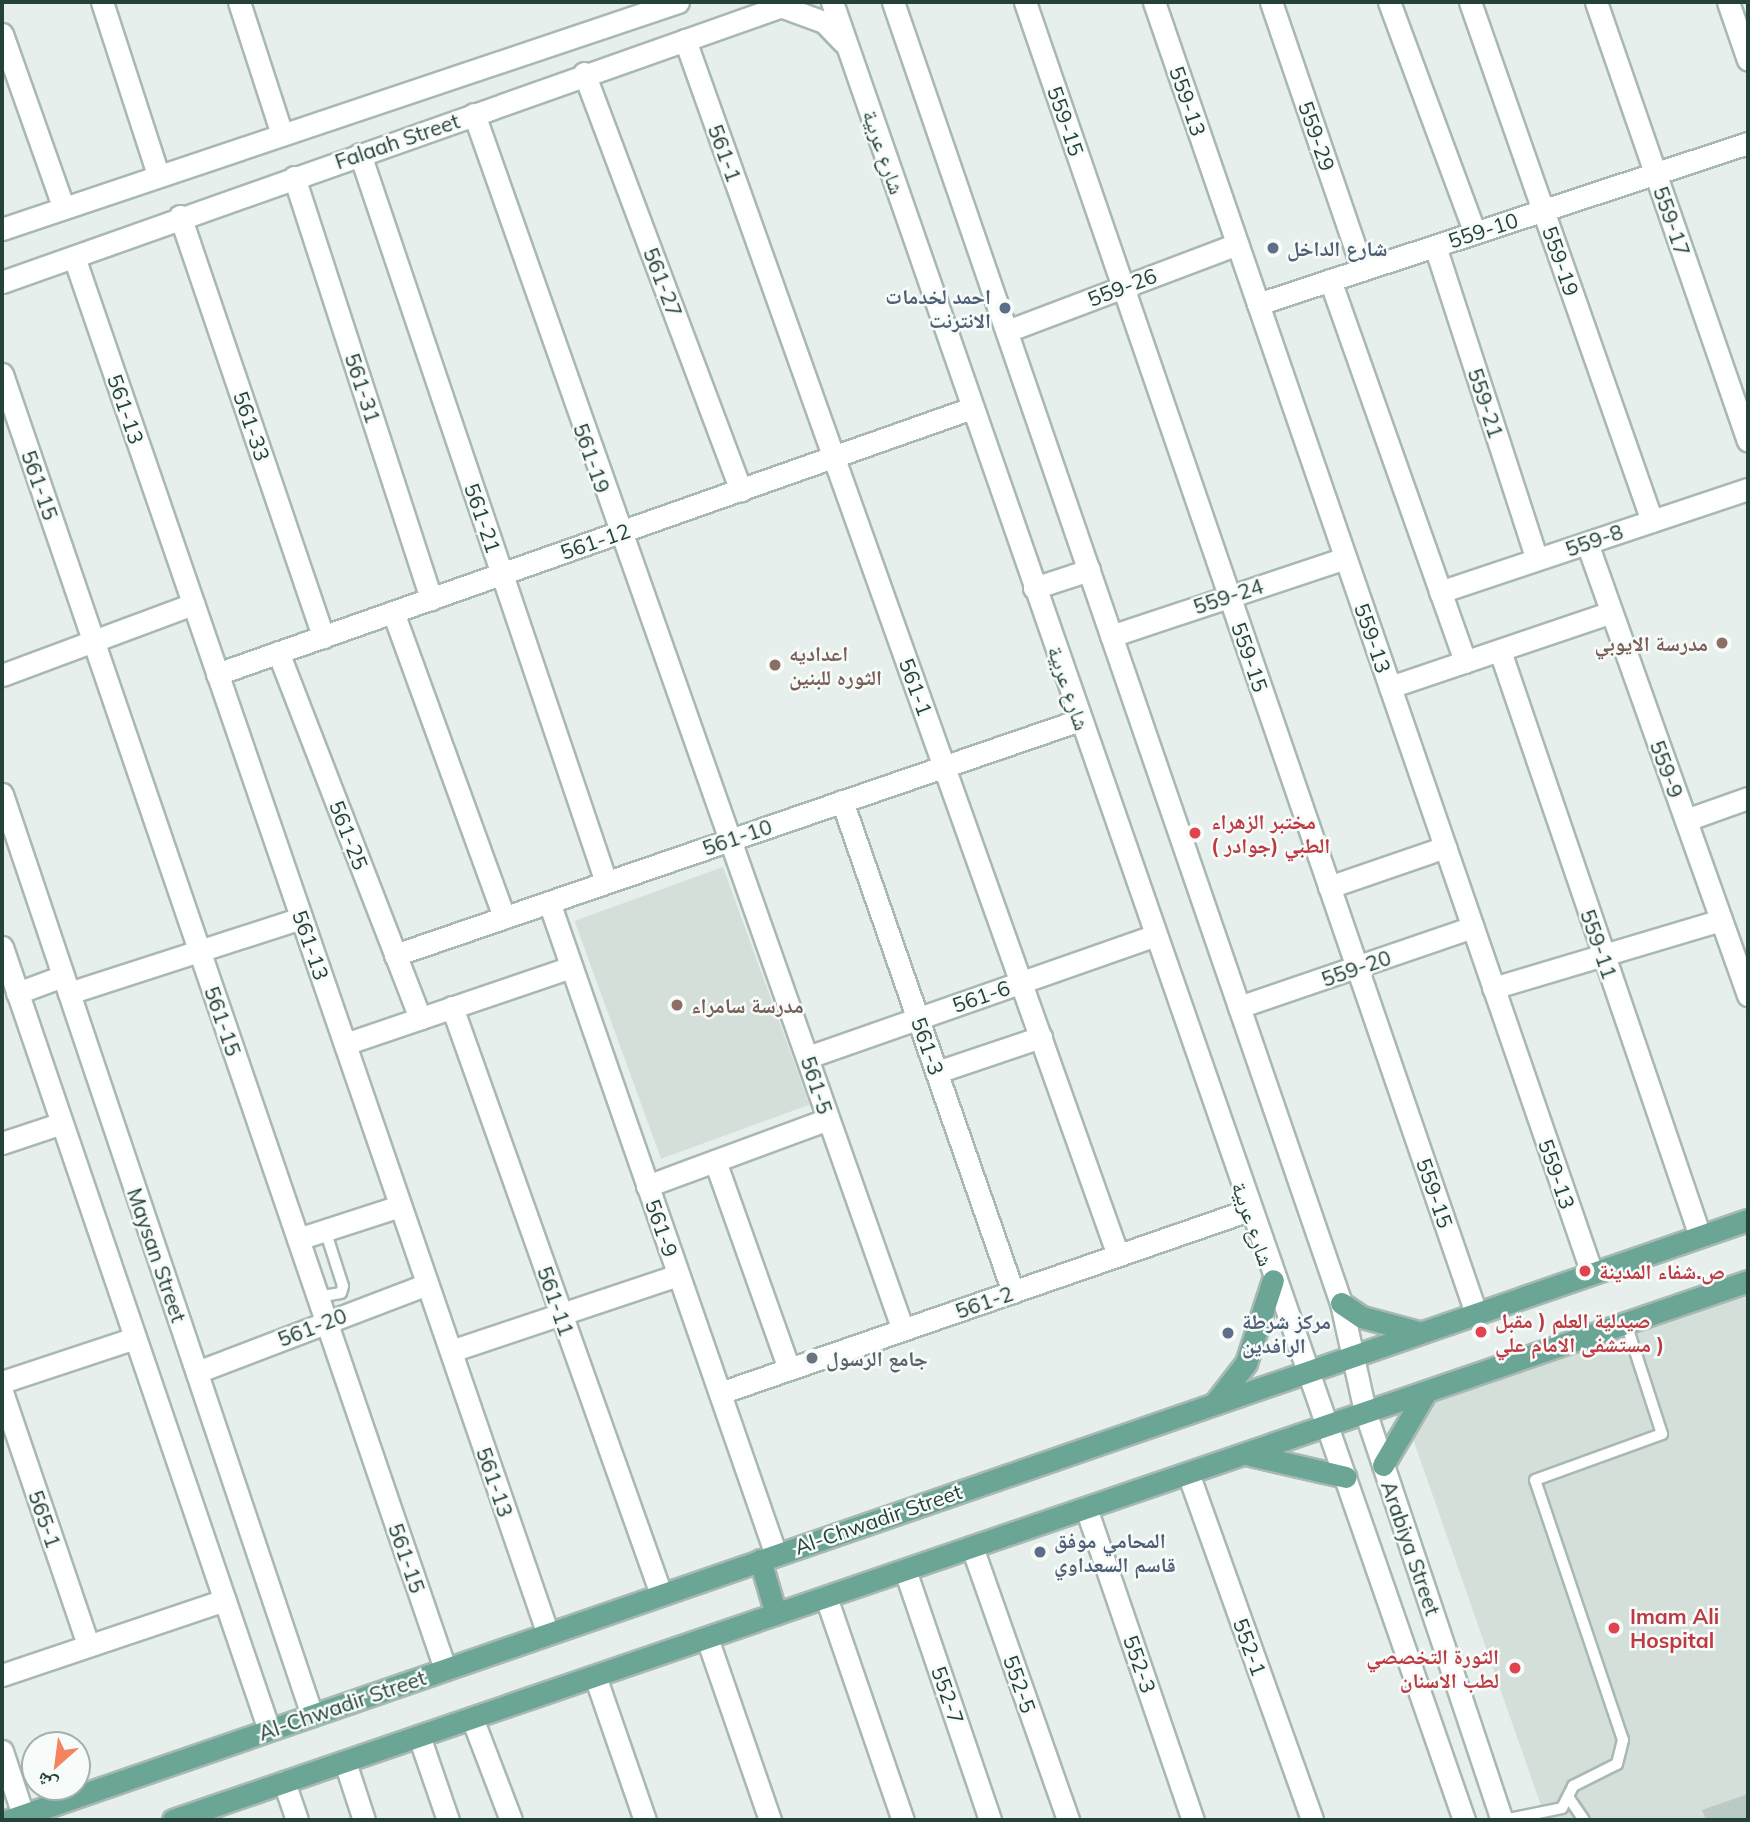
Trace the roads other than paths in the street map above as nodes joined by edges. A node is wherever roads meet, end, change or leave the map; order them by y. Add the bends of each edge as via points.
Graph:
1 (102, 2) edge
2 (239, 2) edge
3 (678, 2) edge
4 (832, 2) edge
5 (893, 2) edge
6 (900, 2) edge
7 (1025, 2) edge
8 (1154, 2) edge
9 (1271, 2) edge
10 (1389, 2) edge
11 (1470, 2) edge
12 (1596, 2) edge
13 (1728, 2) edge
14 (787, 4) edge
15 (902, 26) junction
16 (2, 34) edge
17 (685, 40) junction
18 (848, 48) junction
19 (1748, 60) edge
20 (584, 74) junction
21 (474, 114) junction
22 (282, 134) junction
23 (1748, 143) edge
24 (360, 154) junction
25 (1656, 173) junction
26 (158, 174) junction
27 (294, 177) junction
28 (63, 206) junction
29 (1543, 210) junction
30 (180, 216) junction
31 (2, 229) edge
32 (1475, 233) junction
33 (1237, 244) junction
34 (1435, 246) junction
35 (74, 257) junction
36 (1363, 270) junction
37 (1330, 280) junction
38 (2, 282) edge
39 (1123, 287) junction
40 (1258, 304) junction
41 (1006, 331) junction
42 (2, 374) edge
43 (972, 408) junction
44 (1748, 440) edge
45 (834, 457) junction
46 (1748, 489) edge
47 (741, 490) junction
48 (1652, 521) junction
49 (618, 533) junction
50 (1587, 543) junction
51 (1345, 558) junction
52 (1537, 559) junction
53 (1089, 570) junction
54 (502, 574) junction
55 (1034, 588) junction
56 (1440, 592) junction
57 (1229, 596) junction
58 (431, 599) junction
59 (193, 604) junction
60 (393, 612) junction
61 (1611, 612) junction
62 (323, 636) junction
63 (1111, 636) junction
64 (93, 641) junction
65 (1500, 651) junction
66 (278, 652) junction
67 (1465, 662) junction
68 (217, 674) junction
69 (2, 675) edge
70 (1390, 687) junction
71 (1080, 720) junction
72 (944, 766) junction
73 (2, 794) edge
74 (1748, 798) edge
75 (842, 801) junction
76 (1686, 820) junction
77 (727, 841) junction
78 (1445, 846) junction
79 (606, 882) junction
80 (1329, 887) junction
81 (549, 902) junction
82 (504, 917) junction
83 (302, 918) junction
84 (1721, 920) junction
85 (1473, 928) junction
86 (1154, 936) junction
87 (2, 947) edge
88 (199, 951) junction
89 (395, 954) junction
90 (1603, 955) junction
91 (571, 967) junction
92 (1357, 968) junction
93 (1021, 982) junction
94 (66, 984) junction
95 (1493, 988) junction
96 (18, 993) junction
97 (1748, 995) edge
98 (1239, 1006) junction
99 (452, 1007) junction
100 (420, 1018) junction
101 (918, 1018) junction
102 (1041, 1037) junction
103 (345, 1044) junction
104 (808, 1057) junction
105 (937, 1072) junction
106 (828, 1119) junction
107 (62, 1123) junction
108 (2, 1143) edge
109 (715, 1161) junction
110 (648, 1186) junction
111 (400, 1206) junction
112 (1249, 1210) junction
113 (1748, 1220) edge
114 (324, 1230) junction
115 (1700, 1236) junction
116 (298, 1239) junction
117 (1118, 1255) junction
118 (1592, 1273) junction
119 (678, 1275) junction
120 (1273, 1280) junction
121 (1748, 1281) edge
122 (427, 1284) junction
123 (1013, 1292) junction
124 (318, 1297) junction
125 (1341, 1303) junction
126 (1476, 1313) junction
127 (561, 1317) junction
128 (326, 1321) junction
129 (1626, 1323) junction
130 (903, 1330) junction
131 (1421, 1332) junction
132 (135, 1338) junction
133 (451, 1351) junction
134 (1351, 1354) junction
135 (789, 1369) junction
136 (197, 1372) junction
137 (1310, 1372) junction
138 (2, 1382) edge
139 (2, 1392) edge
140 (1426, 1392) junction
141 (720, 1393) junction
142 (1214, 1403) junction
143 (1365, 1411) junction
144 (1329, 1427) junction
145 (1244, 1454) junction
146 (1383, 1465) junction
147 (1188, 1473) junction
148 (1346, 1477) junction
149 (1087, 1508) junction
150 (972, 1547) junction
151 (768, 1557) junction
152 (905, 1570) junction
153 (661, 1594) junction
154 (826, 1597) junction
155 (225, 1600) junction
156 (776, 1614) junction
157 (548, 1634) junction
158 (707, 1638) junction
159 (88, 1645) junction
160 (445, 1669) junction
161 (2, 1675) edge
162 (595, 1676) junction
163 (313, 1715) junction
164 (472, 1718) junction
165 (269, 1730) junction
166 (419, 1736) junction
167 (2, 1751) edge
168 (345, 1762) junction
169 (284, 1782) junction
170 (1569, 1798) junction
171 (16, 1818) edge
172 (173, 1820) edge
173 (297, 1820) edge
174 (364, 1820) edge
175 (448, 1820) edge
176 (511, 1820) edge
177 (645, 1820) edge
178 (770, 1820) edge
179 (903, 1820) edge
180 (990, 1820) edge
181 (1068, 1820) edge
182 (1193, 1820) edge
183 (1312, 1820) edge
184 (1464, 1820) edge
185 (1503, 1820) edge
186 (1584, 1820) edge

1 - 26 street
2 - 22 street
3 - 22 street, Falaah Street
4 - 18 street, شارع عربية
5 - 15 street
6 - 15 street
7 - 39 street, 559-15
8 - 33 street, 559-13
9 - 36 street, 559-29
10 - 32 street
11 - 29 street, 559-19
12 - 25 street, 559-17
13 - 19 street
14 - 17 street, Falaah Street
14 - 18 street via 824,22
15 - 41 street
16 - 28 street
17 - 20 street, Falaah Street
17 - 45 street, 561-1
18 - 43 street, شارع عربية
20 - 21 street, Falaah Street
20 - 47 street, 561-27
21 - 24 street, Falaah Street
21 - 49 street, 561-19
22 - 26 street, Falaah Street
23 - 25 street, 559-10
24 - 27 street, Falaah Street
24 - 54 street, 561-21
25 - 29 street, 559-10
25 - 44 street, 559-17
26 - 28 street, Falaah Street
27 - 30 street, Falaah Street
27 - 58 street, 561-31
28 - 31 street, Falaah Street
29 - 32 street, 559-10
29 - 48 street, 559-19
30 - 35 street, Falaah Street
30 - 62 street, 561-33
32 - 34 street, 559-10
33 - 39 street, 559-26
33 - 40 street, 559-13
34 - 36 street, 559-10
34 - 52 street, 559-21
35 - 38 street, Falaah Street
35 - 59 street, 561-13
36 - 37 street, 559-10
37 - 40 street, 559-10
37 - 56 street
39 - 41 street, 559-26
39 - 57 street, 559-15
40 - 51 street, 559-13
41 - 53 street
42 - 64 street, 561-15
43 - 45 street, 561-12
43 - 55 street, شارع عربية
45 - 47 street, 561-12
45 - 72 street, 561-1
46 - 48 street, 559-8
47 - 49 street, 561-12
48 - 50 street, 559-8
49 - 54 street, 561-12
49 - 77 street, 561-19
50 - 52 street, 559-8
50 - 61 street, 559-9
51 - 57 street, 559-24
51 - 70 street, 559-13
52 - 56 street, 559-8
53 - 55 street
53 - 63 street
54 - 58 street, 561-12
54 - 79 street, 561-21
55 - 71 street, شارع عربية
56 - 67 street
57 - 63 street, 559-24
57 - 80 street, 559-15
58 - 60 street, 561-12
59 - 64 street
59 - 68 street, 561-13
60 - 62 street, 561-12
60 - 82 street
61 - 65 street
61 - 76 street, 559-9
62 - 66 street, 561-12
63 - 98 street
64 - 69 street
64 - 88 street, 561-15
65 - 67 street
65 - 90 street, 559-11
66 - 68 street, 561-12
66 - 89 street, 561-25
67 - 70 street
68 - 83 street, 561-13
70 - 78 street, 559-13
71 - 72 street, 561-10
71 - 86 street, شارع عربية
72 - 75 street, 561-10
72 - 93 street, 561-1
73 - 94 street, Maysan Street
74 - 76 street
75 - 77 street, 561-10
75 - 101 street, 561-3
76 - 84 street, 559-9
77 - 79 street, 561-10
77 - 104 street, 561-5
78 - 80 street
78 - 85 street, 559-13
79 - 81 street, 561-10
80 - 92 street, 559-15
81 - 82 street, 561-10
81 - 91 street, 561-9
82 - 89 street, 561-10
83 - 88 street
83 - 103 street, 561-13
84 - 90 street
84 - 97 street, 559-9
85 - 92 street, 559-20
85 - 95 street, 559-13
86 - 93 street, 561-6
86 - 112 street, شارع عربية
87 - 96 street
88 - 94 street
88 - 116 street, 561-15
89 - 100 street, 561-25
90 - 95 street
90 - 115 street, 559-11
91 - 99 street
91 - 110 street, 561-9
92 - 98 street, 559-20
92 - 126 street, 559-15
93 - 101 street, 561-6
93 - 102 street, 561-1
94 - 96 street
94 - 136 street, Maysan Street
95 - 118 street, 559-13
96 - 107 street
98 - 125 street
99 - 100 street
99 - 127 street, 561-11
100 - 103 street
101 - 104 street, 561-6
101 - 105 street, 561-3
102 - 105 street
102 - 117 street, 561-1
103 - 111 street, 561-13
104 - 106 street, 561-5
105 - 123 street, 561-3
106 - 109 street
106 - 130 street, 561-5
107 - 108 street
107 - 132 street
109 - 110 street
109 - 135 street
110 - 119 street, 561-9
111 - 114 street
111 - 122 street, 561-13
112 - 117 street, 561-2
112 - 120 street, شارع عربية
113 - 115 main road, Al-Chwadir Street
114 - 116 street
114 - 124 lane via 343,1286 341,1293
115 - 118 main road, Al-Chwadir Street
116 - 124 street, 561-15
117 - 123 street, 561-2
118 - 126 main road, Al-Chwadir Street
119 - 127 street
119 - 141 street, 561-9
120 - 137 street, شارع عربية
120 - 142 main road via 1246,1363
121 - 129 main road
122 - 128 street, 561-20
122 - 133 street, 561-13
123 - 130 street, 561-2
124 - 128 street, 561-15
125 - 131 main road via 1393,1328
125 - 134 street
126 - 131 main road, Al-Chwadir Street
127 - 133 street
127 - 153 street, 561-11
128 - 136 street, 561-20
128 - 160 street, 561-15
129 - 140 main road
129 - 170 lane via 1662,1434 1535,1480 1623,1740 1617,1764 1573,1786
130 - 135 street, 561-2
131 - 134 main road, Al-Chwadir Street
132 - 138 street
132 - 155 street
133 - 157 street, 561-13
134 - 137 main road, Al-Chwadir Street
134 - 143 street, Arabiya Street
135 - 141 street, 561-2
136 - 163 street, Maysan Street
137 - 142 main road, Al-Chwadir Street
137 - 144 street, Arabiya Street
139 - 159 street, 565-1
140 - 143 main road
140 - 146 main road
141 - 151 street, 561-9
142 - 151 main road, Al-Chwadir Street
143 - 144 main road
143 - 146 street, Arabiya Street
144 - 145 main road
144 - 148 street, Arabiya Street
145 - 147 main road
145 - 148 main road
146 - 185 street, Arabiya Street
147 - 149 main road
147 - 183 street, 552-1
148 - 184 street, Arabiya Street
149 - 150 main road
149 - 182 street, 552-3
150 - 152 main road
150 - 181 street, 552-5
151 - 153 main road, Al-Chwadir Street
151 - 156 main road
152 - 154 main road
152 - 180 street, 552-7
153 - 157 main road, Al-Chwadir Street
154 - 156 main road
154 - 179 street
155 - 159 street
155 - 165 street
156 - 158 main road
157 - 160 main road, Al-Chwadir Street
158 - 162 main road
158 - 178 street
159 - 161 street
160 - 163 main road, Al-Chwadir Street
162 - 164 main road
162 - 177 street
163 - 165 main road, Al-Chwadir Street
164 - 166 main road
164 - 176 street
165 - 171 main road, Al-Chwadir Street
166 - 168 main road
166 - 175 street
167 - 171 street
168 - 169 main road
168 - 174 street
169 - 172 main road
169 - 173 street
170 - 185 lane via 1562,1808
170 - 186 lane

